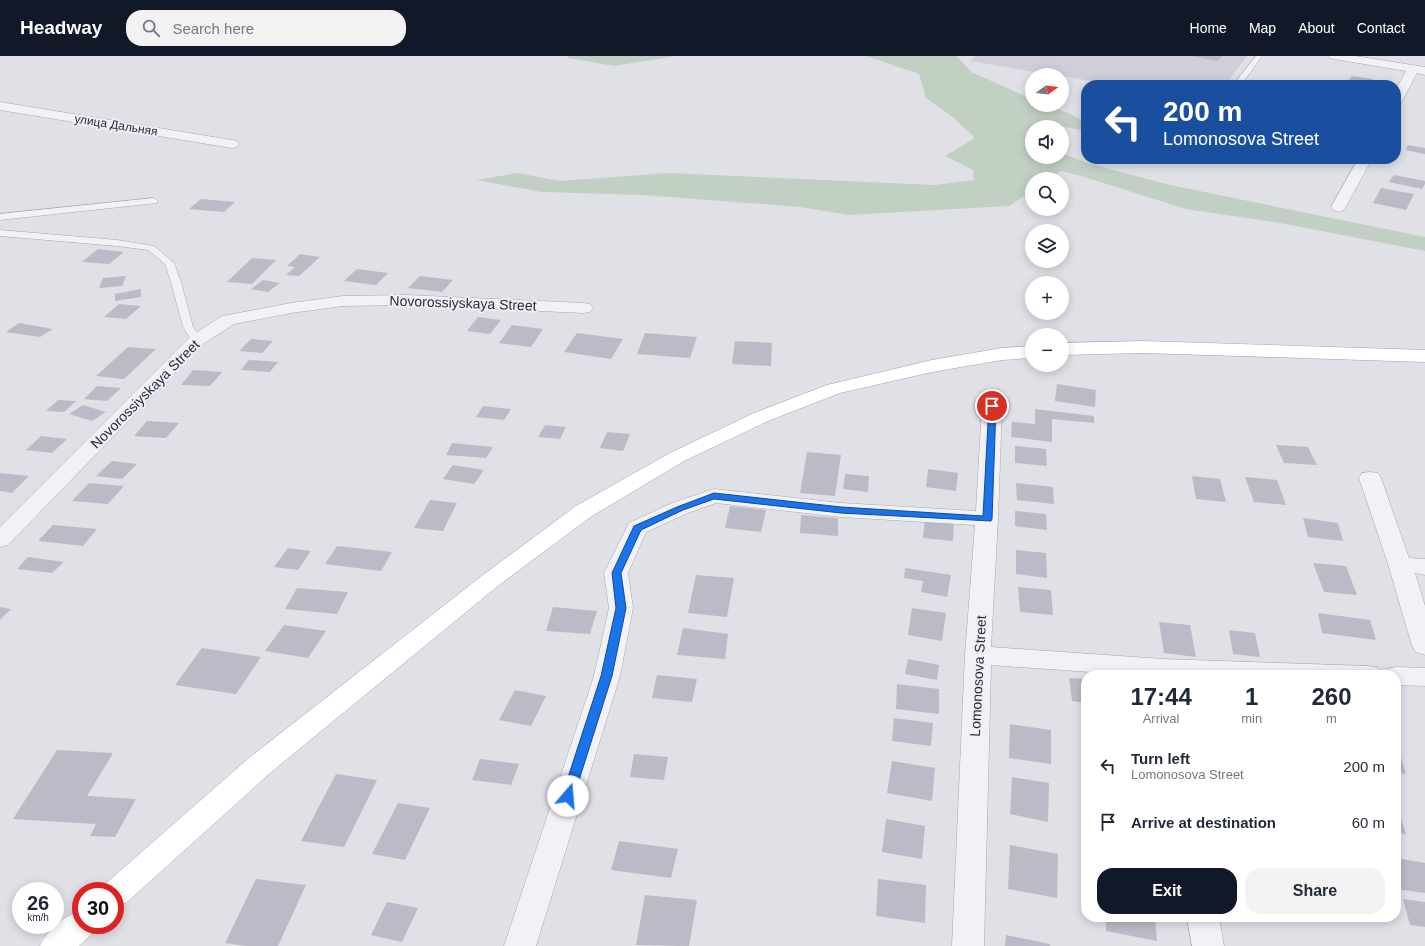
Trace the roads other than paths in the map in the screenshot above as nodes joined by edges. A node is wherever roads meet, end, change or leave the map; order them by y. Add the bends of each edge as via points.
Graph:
1 (1259, 56) edge
2 (1334, 56) edge
3 (1419, 70) edge
4 (1241, 80) edge
5 (1401, 94) edge
6 (0, 106) edge
7 (232, 144) dead end
8 (1362, 164) edge
9 (154, 201) dead end
10 (1339, 207) dead end
11 (0, 217) edge
12 (0, 233) edge
13 (584, 308) dead end
14 (197, 340) junction
15 (1069, 349) edge
16 (1025, 352) edge
17 (1425, 356) edge
18 (992, 406) dead end
19 (1370, 478) dead end
20 (987, 519) junction
21 (0, 540) edge
22 (1400, 564) junction
23 (1425, 567) edge
24 (1425, 646) edge
25 (978, 655) junction
26 (1151, 670) edge
27 (1401, 676) edge
28 (1425, 677) edge
29 (124, 886) edge
30 (1204, 922) edge
31 (72, 932) edge
32 (56, 946) edge
33 (520, 946) edge
34 (968, 946) edge
35 (1208, 946) edge

1 - 4 lane
2 - 3 street
3 - 5 street
6 - 7 street, улица Дальняя
8 - 10 street
9 - 11 lane
12 - 14 lane via 152,248 169,263 188,326
13 - 14 street, Novorossiyskaya Street via 406,300 342,301 228,320
14 - 21 street, Novorossiyskaya Street
15 - 17 main road via 1143,347
16 - 29 main road via 932,366 834,389 761,417 677,457 584,511 491,580 267,760
18 - 20 street, Lomonosova Street
19 - 22 street
20 - 25 street, Lomonosova Street
20 - 33 street via 841,510 714,496 637,528 616,573 621,608 607,676
22 - 23 street
22 - 24 street
25 - 26 street
25 - 34 street, Lomonosova Street
27 - 28 street
30 - 35 street
31 - 32 main road

